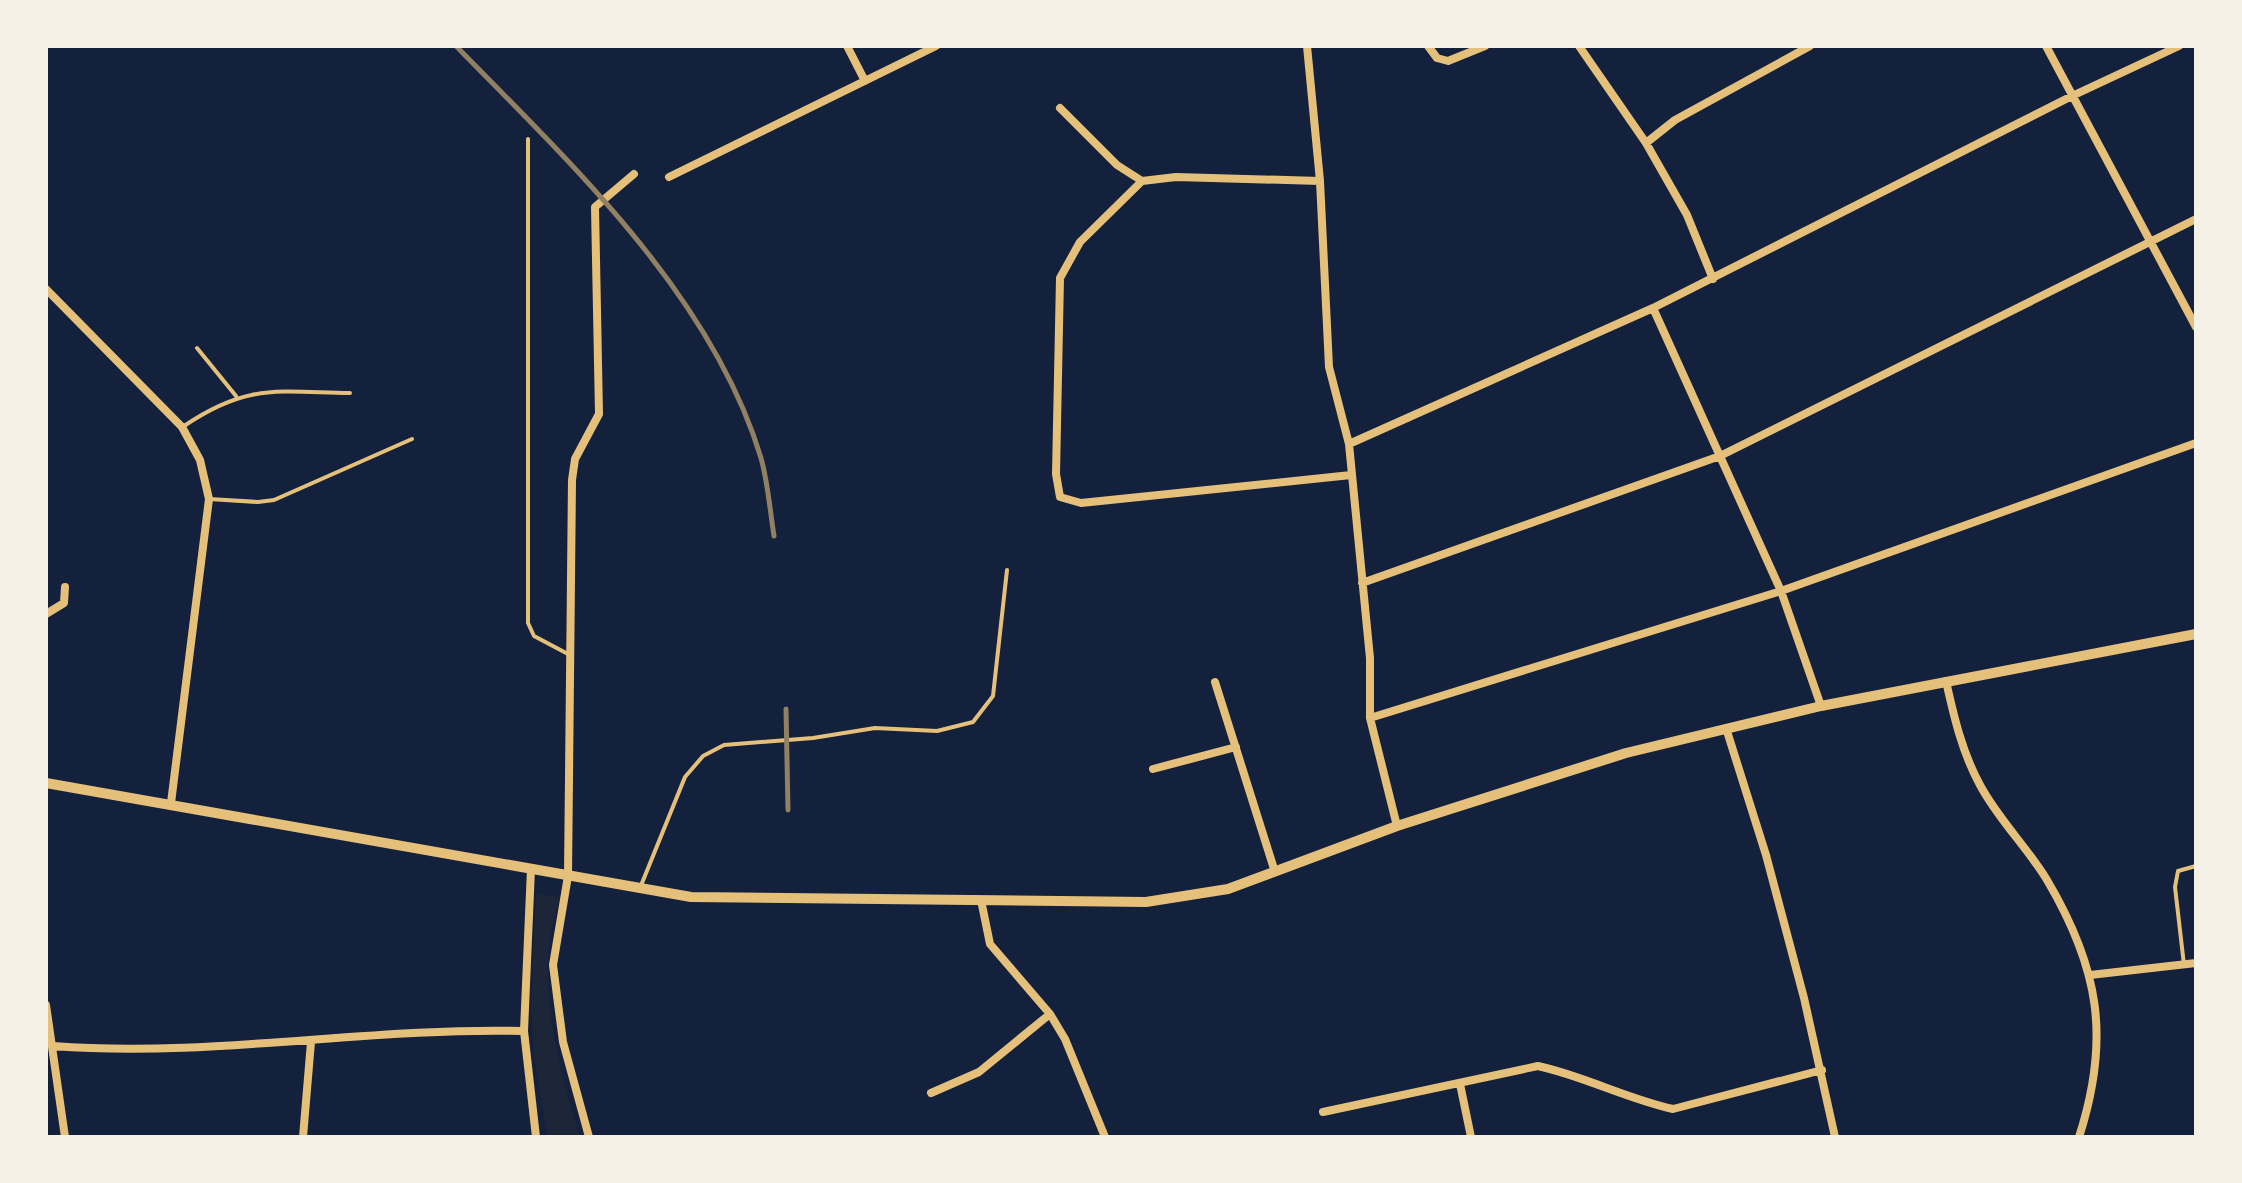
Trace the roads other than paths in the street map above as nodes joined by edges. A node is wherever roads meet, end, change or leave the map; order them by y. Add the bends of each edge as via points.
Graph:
1 (847, 46) edge
2 (936, 46) edge
3 (1307, 46) edge
4 (1428, 46) edge
5 (1485, 46) edge
6 (1579, 46) edge
7 (1810, 46) edge
8 (2046, 46) edge
9 (2179, 46) edge
10 (865, 81) junction
11 (2072, 96) junction
12 (1060, 108) dead end
13 (528, 139) dead end
14 (1646, 143) junction
15 (634, 174) dead end
16 (669, 177) dead end
17 (1142, 181) junction
18 (1320, 181) junction
19 (2196, 219) edge
20 (2151, 241) junction
21 (1713, 279) junction
22 (46, 289) edge
23 (1653, 308) junction
24 (2196, 327) edge
25 (197, 348) dead end
26 (350, 393) dead end
27 (236, 396) junction
28 (182, 427) junction
29 (412, 439) dead end
30 (2196, 443) edge
31 (1349, 444) junction
32 (1720, 456) junction
33 (1351, 475) junction
34 (209, 499) junction
35 (1007, 570) dead end
36 (1362, 583) junction
37 (65, 587) dead end
38 (1781, 591) junction
39 (46, 614) edge
40 (2196, 634) edge
41 (570, 655) junction
42 (1946, 681) junction
43 (1215, 682) dead end
44 (1821, 706) junction
45 (1370, 718) junction
46 (1726, 728) junction
47 (1236, 747) junction
48 (1153, 769) dead end
49 (46, 783) edge
50 (171, 803) junction
51 (1397, 826) junction
52 (2196, 866) edge
53 (531, 869) junction
54 (1275, 872) junction
55 (568, 876) junction
56 (639, 890) junction
57 (981, 900) junction
58 (2196, 963) edge
59 (2184, 965) junction
60 (2090, 975) junction
61 (46, 1005) edge
62 (1050, 1014) junction
63 (524, 1031) junction
64 (311, 1042) junction
65 (53, 1046) junction
66 (1822, 1070) junction
67 (1460, 1084) junction
68 (931, 1093) dead end
69 (1323, 1112) dead end
70 (65, 1137) edge
71 (303, 1137) edge
72 (536, 1137) edge
73 (589, 1137) edge
74 (1105, 1137) edge
75 (1471, 1137) edge
76 (1835, 1137) edge
77 (2079, 1137) edge

1 - 10 street
2 - 10 street
3 - 18 street
4 - 5 street via 1437,58 1448,61
6 - 14 street
7 - 14 street via 1675,120
8 - 11 street
9 - 11 street
10 - 16 street
11 - 20 street
11 - 21 street
12 - 17 street via 1117,165
13 - 41 lane via 528,623 534,636
14 - 21 street via 1687,215
15 - 41 street via 595,207 594,214 601,382 599,414 575,459 572,480
17 - 18 street
17 - 33 street via 1080,242 1060,278 1060,497 1081,503
18 - 31 street via 1329,367
19 - 20 street
20 - 24 street
20 - 32 street
21 - 23 street
22 - 28 street
23 - 31 street
23 - 32 street
25 - 27 lane
26 - 27 lane
27 - 28 lane
28 - 34 street via 200,460
29 - 34 lane via 274,500
30 - 38 street
31 - 33 street
32 - 36 street
32 - 38 street
33 - 36 street
34 - 50 street
35 - 56 lane via 993,696 973,722 937,731 875,728 724,745 703,756 685,777
36 - 45 street
37 - 39 street via 64,603
38 - 44 street
38 - 45 street
40 - 42 street
41 - 55 street
42 - 44 street
42 - 60 street via 1960,742 1981,787 2046,879 2087,958
43 - 47 street
44 - 46 street
45 - 51 street
46 - 51 street via 1626,753
46 - 66 street via 1766,855
47 - 48 street
47 - 54 street
49 - 50 street
50 - 53 street
51 - 54 street
52 - 59 lane via 2178,871 2175,887
53 - 55 street
53 - 63 street
54 - 57 street via 1228,889 1146,902
55 - 56 street
55 - 73 street via 553,965 563,1042
56 - 57 street via 741,900
57 - 62 street via 990,944
58 - 59 street
59 - 60 street
60 - 77 street via 2097,1059
61 - 65 street
62 - 68 street via 979,1072
62 - 74 street
63 - 64 street via 449,1029
63 - 72 street
64 - 65 street via 137,1050
64 - 71 street
65 - 70 street
66 - 67 street via 1673,1109 1538,1066
66 - 76 street
67 - 69 street
67 - 75 street

